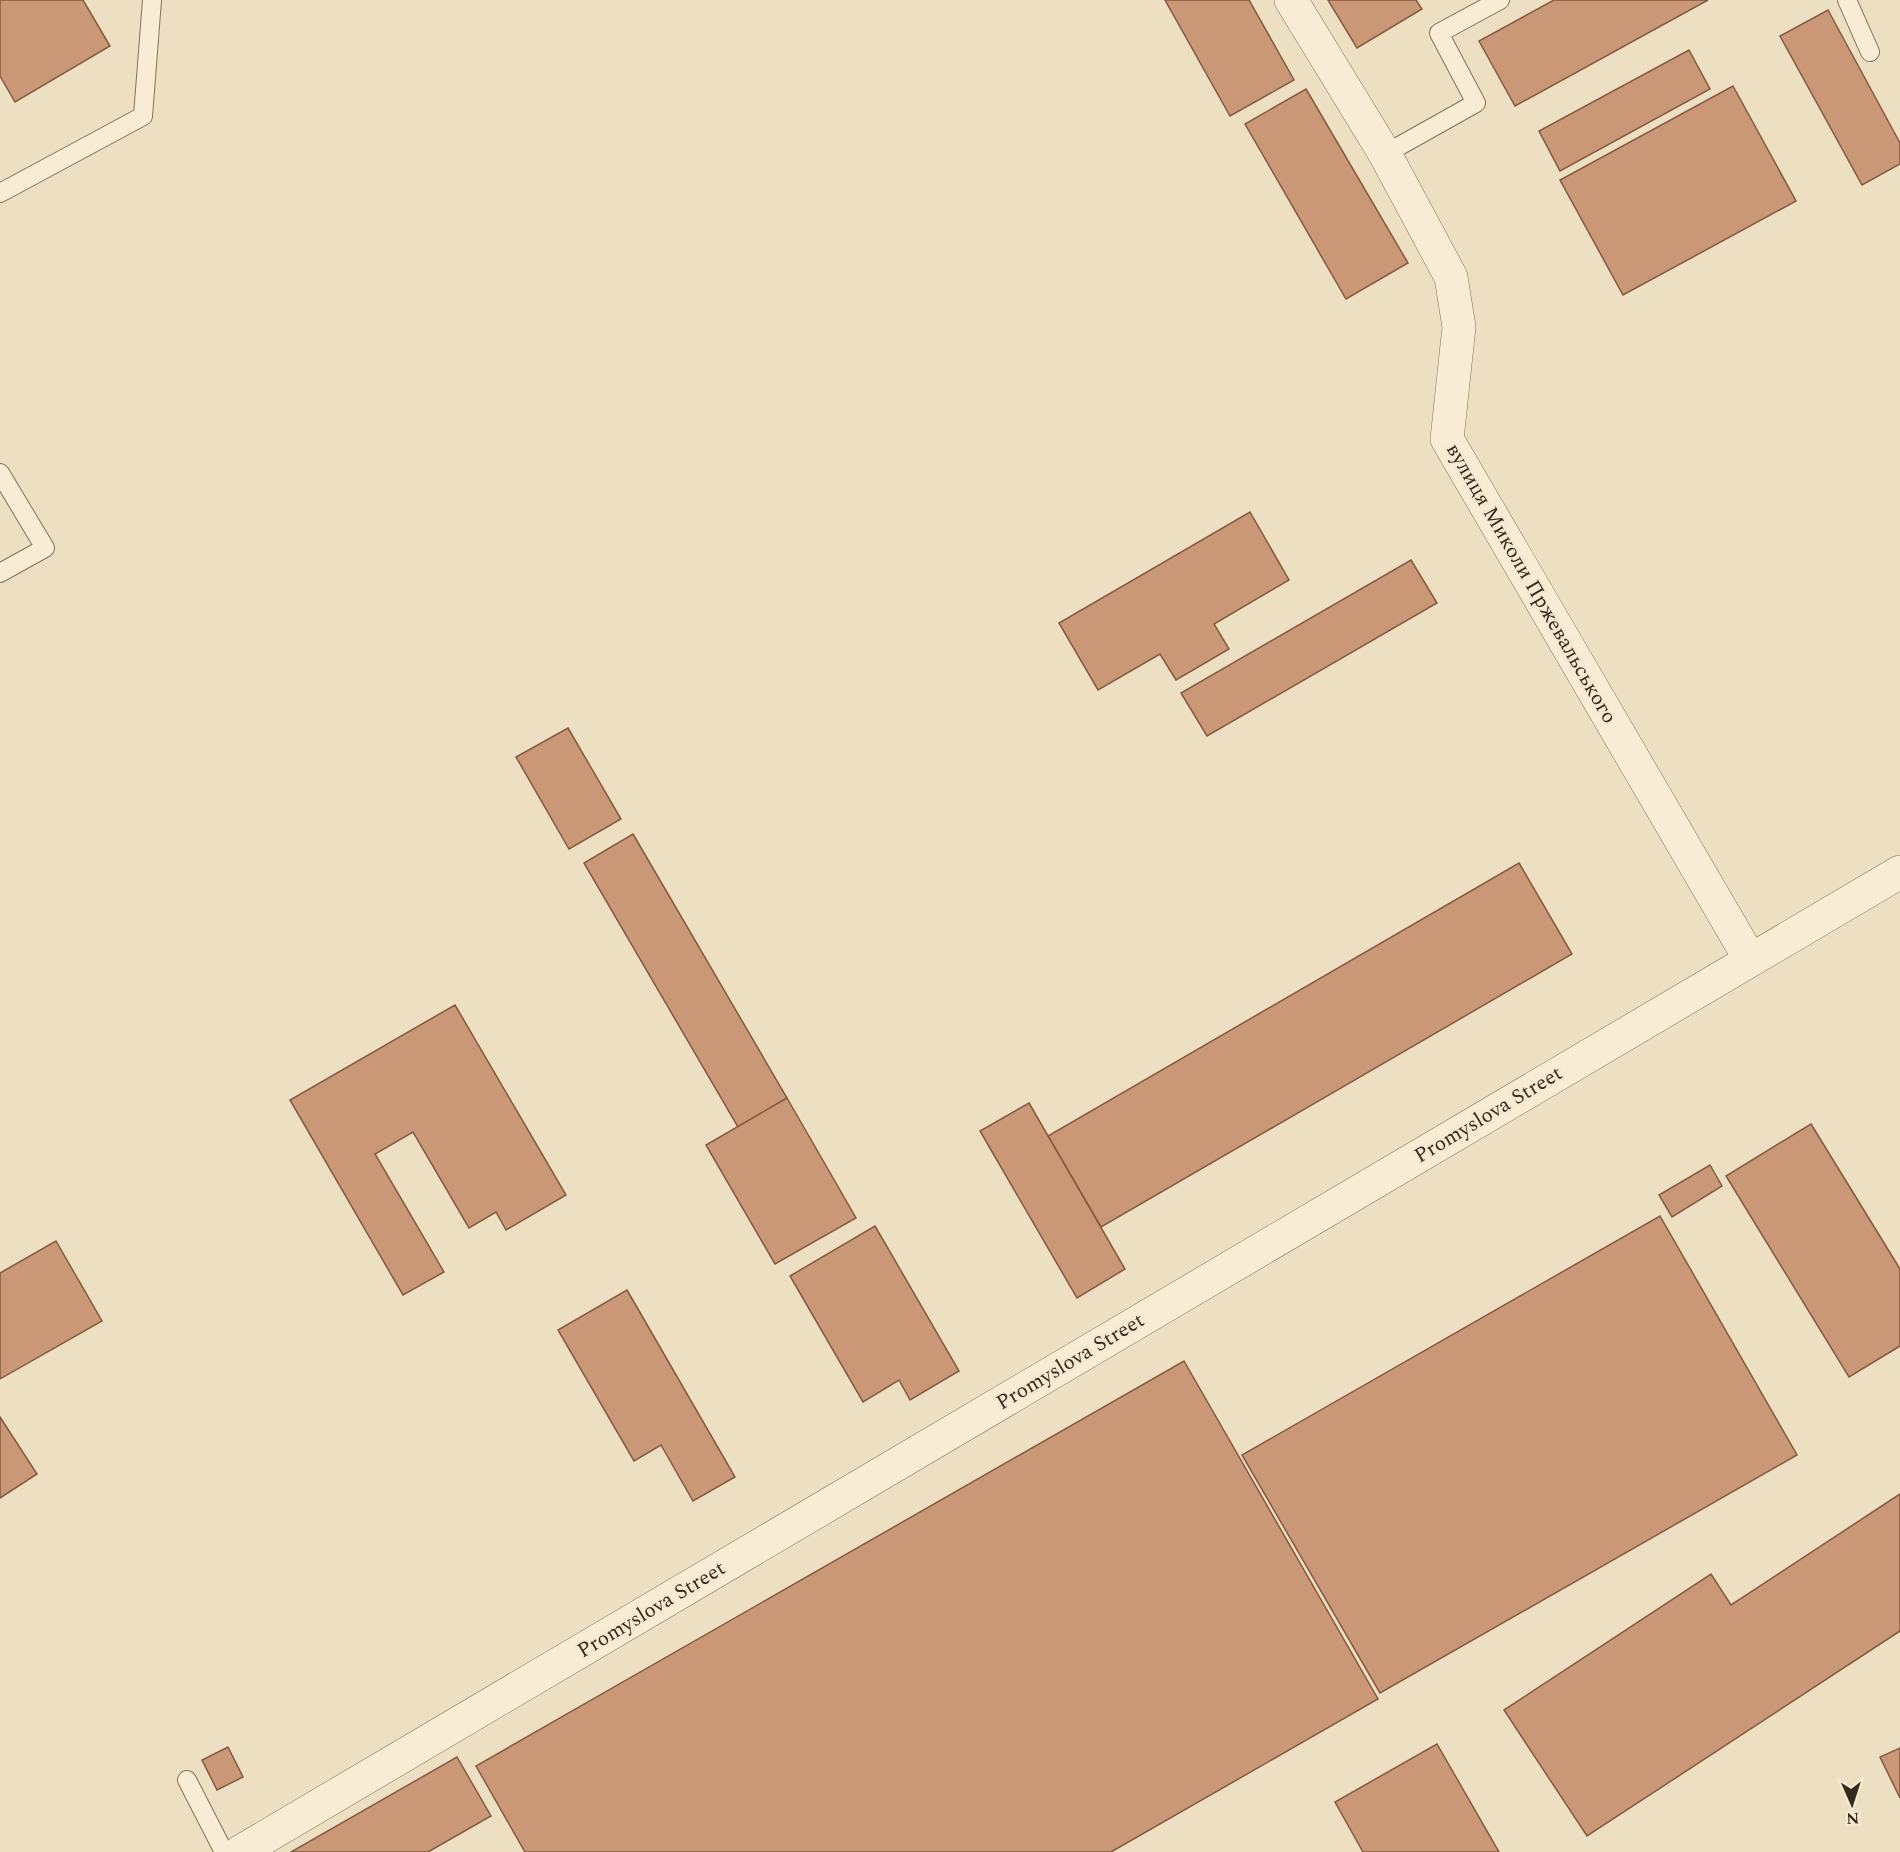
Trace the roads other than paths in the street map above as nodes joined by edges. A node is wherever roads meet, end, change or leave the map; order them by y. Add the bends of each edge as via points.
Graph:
1 (152, 0) edge
2 (1291, 0) edge
3 (1500, 0) edge
4 (1846, 0) edge
5 (1870, 52) dead end
6 (1385, 154) junction
7 (0, 193) edge
8 (0, 472) edge
9 (0, 573) edge
10 (1900, 872) edge
11 (1750, 959) junction
12 (187, 1780) dead end
13 (224, 1852) edge
14 (240, 1852) edge

1 - 7 lane via 143,116
2 - 6 street, вулиця Миколи Пржевальського
3 - 6 lane via 1439,33 1476,103
4 - 5 lane
6 - 11 street, вулиця Миколи Пржевальського via 1451,277 1459,327 1447,439
8 - 9 lane via 45,548
10 - 11 street, Promyslova Street
11 - 14 street, Promyslova Street
12 - 13 lane

